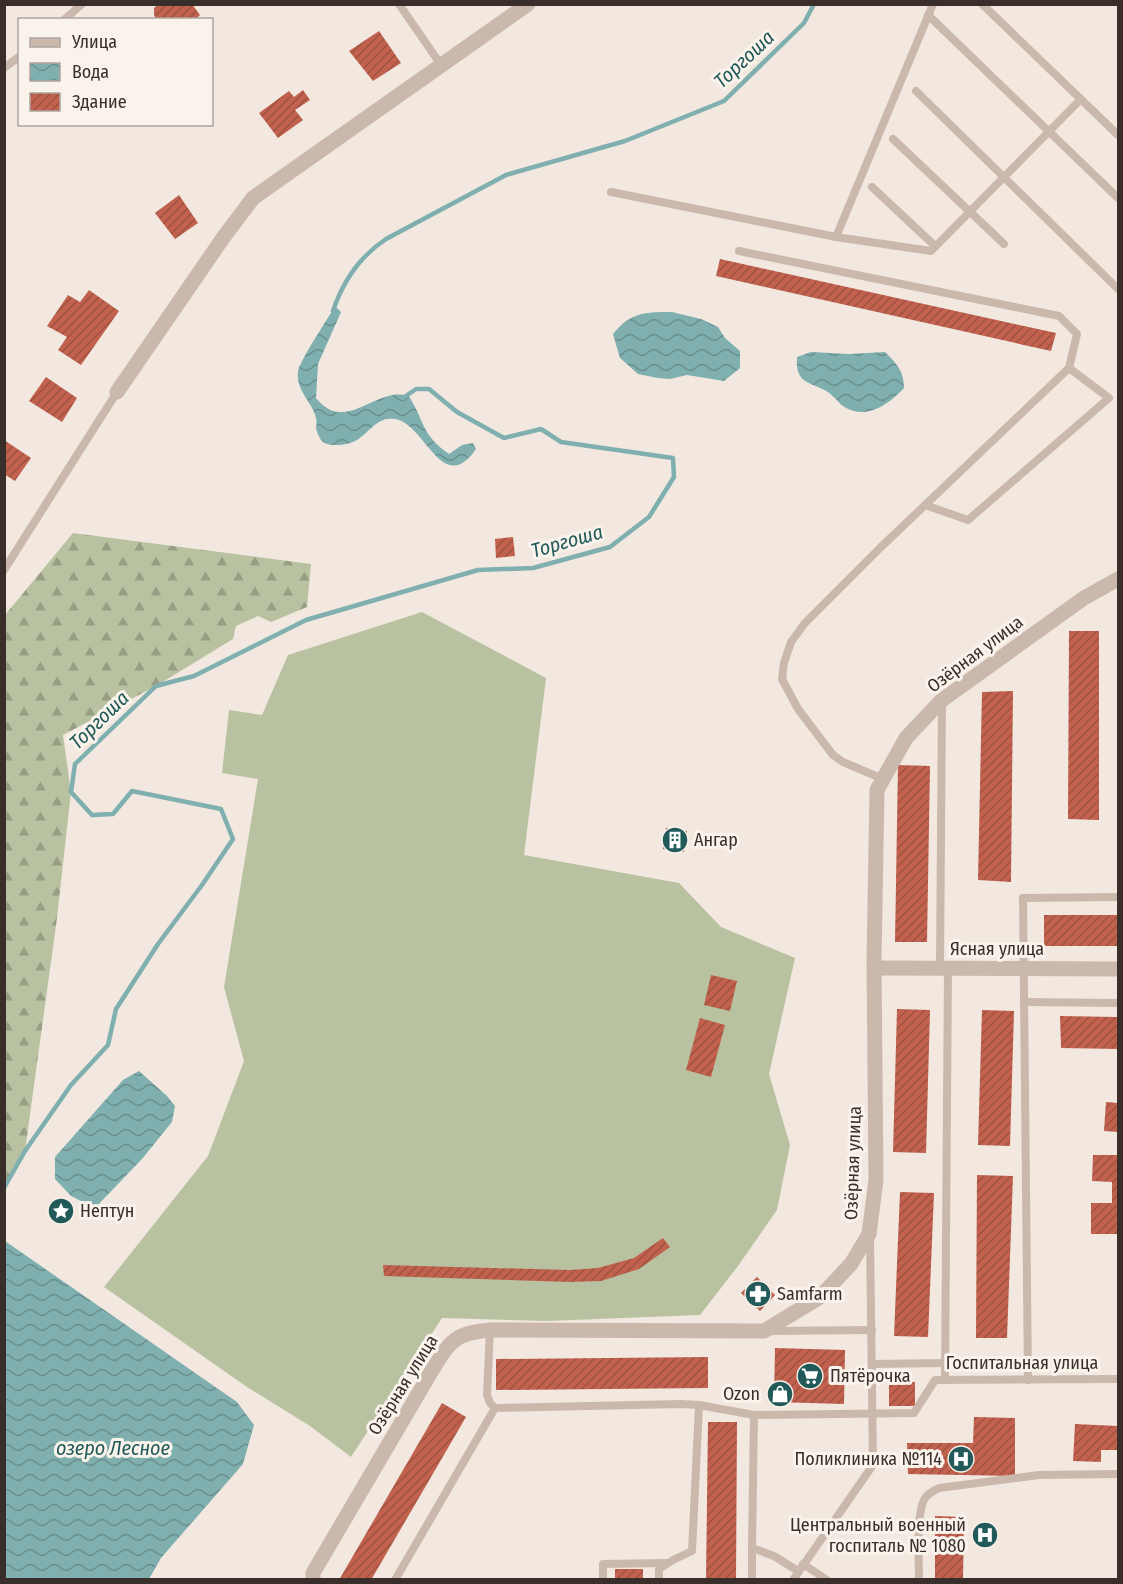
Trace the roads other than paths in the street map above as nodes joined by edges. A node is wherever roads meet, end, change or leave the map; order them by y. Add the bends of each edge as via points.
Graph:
1 (82, 4) edge
2 (399, 4) edge
3 (528, 4) edge
4 (933, 4) edge
5 (982, 4) edge
6 (928, 15) junction
7 (66, 18) edge
8 (18, 58) edge
9 (441, 65) junction
10 (4, 68) edge
11 (916, 91) dead end
12 (1081, 99) junction
13 (1050, 130) junction
14 (1119, 135) edge
15 (893, 139) dead end
16 (1004, 177) junction
17 (872, 187) dead end
18 (612, 192) dead end
19 (1119, 198) edge
20 (970, 212) junction
21 (836, 237) junction
22 (1004, 244) dead end
23 (935, 246) junction
24 (739, 251) dead end
25 (1119, 289) edge
26 (1069, 368) junction
27 (117, 392) joint
28 (925, 505) junction
29 (4, 570) edge
30 (1119, 579) edge
31 (942, 700) junction
32 (883, 779) junction
33 (1119, 897) edge
34 (874, 968) junction
35 (944, 968) junction
36 (1024, 969) junction
37 (1119, 969) edge
38 (1024, 1002) junction
39 (1119, 1003) edge
40 (869, 1234) junction
41 (490, 1330) junction
42 (872, 1330) junction
43 (764, 1331) junction
44 (945, 1363) junction
45 (872, 1364) junction
46 (1119, 1379) edge
47 (945, 1380) junction
48 (1028, 1380) junction
49 (699, 1406) junction
50 (495, 1407) junction
51 (872, 1414) junction
52 (753, 1415) junction
53 (1119, 1474) edge
54 (752, 1548) junction
55 (668, 1563) junction
56 (801, 1568) junction
57 (917, 1579) edge
58 (313, 1580) edge
59 (395, 1580) edge
60 (603, 1580) edge
61 (659, 1580) edge
62 (752, 1580) edge
63 (793, 1580) edge
64 (826, 1580) edge

1 - 7 lane
2 - 9 lane
3 - 9 street
4 - 6 lane
5 - 12 lane
6 - 13 lane
6 - 21 lane
8 - 10 lane
9 - 27 street via 253,198
11 - 16 lane
12 - 13 lane
12 - 14 lane
13 - 16 lane
13 - 19 lane
15 - 20 lane
16 - 20 lane
16 - 25 lane
17 - 23 lane
18 - 21 lane
20 - 22 lane
20 - 23 lane
21 - 23 lane via 931,251
24 - 26 lane via 1059,316 1077,334
26 - 28 lane
26 - 28 lane via 1109,398 968,520
27 - 29 lane
28 - 32 lane via 805,623 791,642 784,663 782,679 787,690 833,755
30 - 31 street, Озёрная улица via 1084,598
31 - 32 street, Озёрная улица via 906,738
31 - 35 lane
32 - 34 street, Озёрная улица via 877,790
33 - 36 lane via 1023,898
34 - 35 street, Ясная улица
34 - 40 street, Озёрная улица via 876,1180
35 - 36 street, Ясная улица
35 - 44 lane
36 - 37 street, Ясная улица
36 - 38 lane
38 - 39 lane
38 - 48 lane
40 - 42 lane
40 - 43 street, Озёрная улица via 851,1264 820,1298
41 - 43 street, Озёрная улица
41 - 50 lane via 487,1395
41 - 58 street, Озёрная улица via 468,1332 449,1343 313,1573
42 - 43 lane
42 - 45 lane
44 - 45 lane
44 - 47 lane
45 - 51 lane
46 - 48 lane, Госпитальная улица
47 - 48 lane, Госпитальная улица
47 - 51 lane, Госпитальная улица via 935,1380 914,1413
49 - 50 lane
49 - 52 lane
49 - 55 lane via 692,1551
50 - 59 lane
51 - 52 lane
51 - 56 lane via 873,1465
52 - 54 lane
53 - 57 lane via 1039,1475 939,1488 927,1494 922,1506
54 - 56 lane
54 - 62 lane
55 - 60 lane via 603,1564
55 - 61 lane via 659,1569
56 - 63 lane
56 - 64 lane

